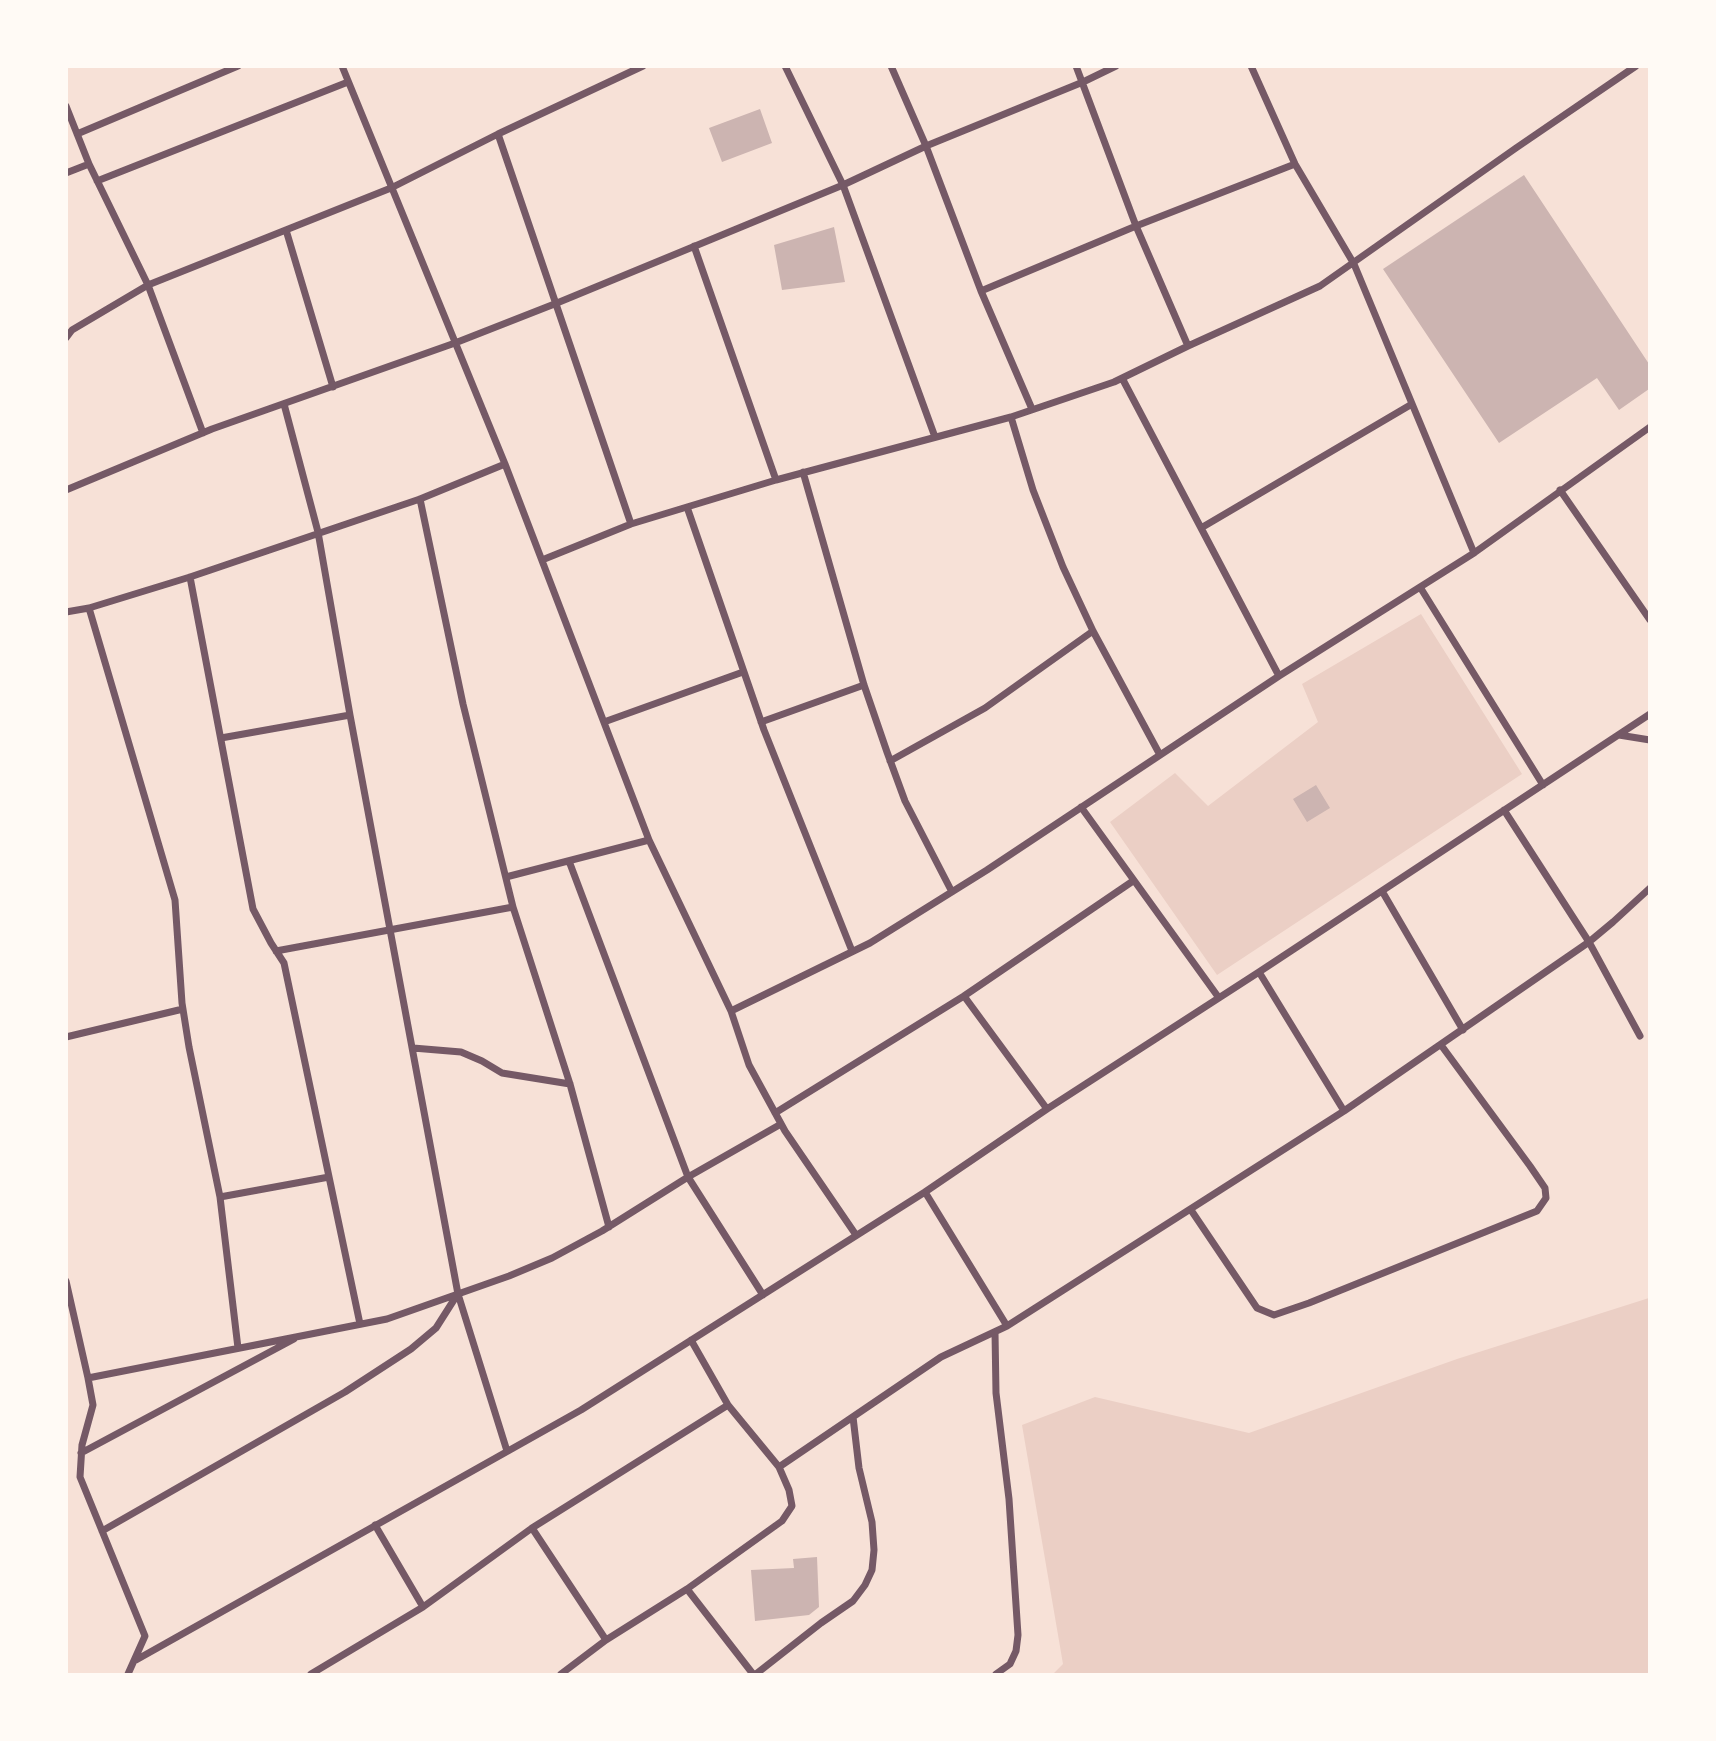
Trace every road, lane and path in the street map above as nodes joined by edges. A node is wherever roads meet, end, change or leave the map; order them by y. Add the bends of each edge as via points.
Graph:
1 (238, 66) edge
2 (342, 66) edge
3 (643, 66) edge
4 (785, 66) edge
5 (891, 66) edge
6 (1076, 66) edge
7 (1116, 66) edge
8 (1251, 66) edge
9 (1636, 66) edge
10 (348, 82) junction
11 (1083, 82) junction
12 (66, 106) edge
13 (77, 134) junction
14 (498, 134) junction
15 (926, 146) junction
16 (89, 164) junction
17 (1295, 164) junction
18 (66, 173) edge
19 (97, 180) junction
20 (843, 185) junction
21 (391, 188) junction
22 (1136, 226) junction
23 (286, 230) junction
24 (694, 246) junction
25 (1354, 264) junction
26 (148, 285) junction
27 (981, 290) junction
28 (556, 303) junction
29 (69, 330) edge
30 (66, 338) edge
31 (455, 343) junction
32 (1188, 346) junction
33 (1122, 378) junction
34 (333, 387) junction
35 (284, 404) junction
36 (1412, 404) junction
37 (1032, 409) junction
38 (1011, 417) junction
39 (1650, 427) edge
40 (203, 433) junction
41 (935, 437) junction
42 (505, 464) junction
43 (803, 472) junction
44 (776, 480) junction
45 (66, 490) edge
46 (1560, 490) junction
47 (420, 499) junction
48 (687, 507) junction
49 (631, 524) junction
50 (1201, 528) junction
51 (318, 532) junction
52 (1474, 553) junction
53 (542, 560) junction
54 (190, 577) junction
55 (1420, 587) junction
56 (89, 608) junction
57 (66, 612) edge
58 (1650, 620) edge
59 (1093, 631) junction
60 (743, 672) junction
61 (1279, 676) junction
62 (864, 685) junction
63 (1650, 714) edge
64 (350, 715) junction
65 (604, 722) junction
66 (761, 722) junction
67 (1618, 735) junction
68 (221, 738) junction
69 (1650, 740) edge
70 (1160, 755) junction
71 (890, 761) junction
72 (1544, 785) junction
73 (1081, 807) junction
74 (1504, 810) junction
75 (649, 840) junction
76 (569, 861) junction
77 (506, 877) junction
78 (1133, 881) junction
79 (1650, 888) edge
80 (1382, 891) junction
81 (952, 892) junction
82 (513, 907) junction
83 (391, 931) junction
84 (1589, 942) junction
85 (276, 951) junction
86 (852, 951) junction
87 (1259, 972) junction
88 (964, 996) junction
89 (1219, 998) junction
90 (183, 1009) junction
91 (731, 1011) junction
92 (1463, 1030) junction
93 (1640, 1036) dead end
94 (66, 1037) edge
95 (1441, 1045) junction
96 (413, 1048) junction
97 (570, 1084) junction
98 (1047, 1109) junction
99 (1344, 1111) junction
100 (775, 1113) junction
101 (781, 1124) junction
102 (329, 1177) junction
103 (688, 1177) junction
104 (925, 1192) junction
105 (220, 1197) junction
106 (1191, 1210) junction
107 (609, 1227) junction
108 (856, 1235) junction
109 (66, 1281) edge
110 (457, 1294) junction
111 (763, 1294) junction
112 (360, 1324) junction
113 (1007, 1326) junction
114 (995, 1332) junction
115 (300, 1336) junction
116 (691, 1340) junction
117 (238, 1348) junction
118 (88, 1378) junction
119 (727, 1405) junction
120 (853, 1417) junction
121 (508, 1451) junction
122 (81, 1453) junction
123 (779, 1467) junction
124 (375, 1525) junction
125 (532, 1528) junction
126 (102, 1531) junction
127 (687, 1589) junction
128 (423, 1607) junction
129 (606, 1640) junction
130 (136, 1660) junction
131 (320, 1672) edge
132 (128, 1675) edge
133 (311, 1675) edge
134 (561, 1675) edge
135 (754, 1675) edge
136 (996, 1675) edge

1 - 13 street
2 - 10 street
3 - 14 street
4 - 20 street
5 - 15 street
6 - 11 street
7 - 11 street
8 - 17 street
9 - 25 street
10 - 19 street
10 - 21 street
11 - 15 street
11 - 22 street
12 - 13 street
13 - 16 street
14 - 21 street
14 - 28 street
15 - 20 street
15 - 27 street
16 - 18 street
16 - 19 street
17 - 22 street
17 - 25 street
19 - 26 street
20 - 24 street
20 - 41 street
21 - 23 street
21 - 31 street
22 - 27 street
22 - 32 street
23 - 26 street
23 - 34 street
24 - 28 street
24 - 44 street
25 - 32 street via 1320,286
25 - 36 street
26 - 29 street
26 - 40 street
27 - 37 street
28 - 31 street
28 - 49 street
29 - 30 street
31 - 34 street
31 - 42 street
32 - 33 street
33 - 37 street
33 - 50 street
34 - 35 street
35 - 40 street
35 - 51 street
36 - 50 street
36 - 52 street
37 - 38 street
38 - 41 street
38 - 59 street via 1033,490
39 - 46 street
40 - 45 street
41 - 43 street
42 - 47 street
42 - 53 street
43 - 44 street
43 - 62 street
44 - 48 street
46 - 52 street
46 - 58 street
47 - 51 street
47 - 77 street via 463,704
48 - 49 street
48 - 60 street
49 - 53 street
50 - 61 street
51 - 54 street
51 - 64 street
52 - 55 street
53 - 65 street
54 - 56 street
54 - 68 street
55 - 61 street
55 - 72 street
56 - 57 street
56 - 90 street via 175,900
59 - 70 street
59 - 71 street via 985,708
60 - 65 street
60 - 66 street
61 - 70 street
62 - 66 street
62 - 71 street
63 - 67 street
64 - 68 street
64 - 83 street
65 - 75 street
66 - 86 street
67 - 69 street
67 - 72 street
68 - 85 street via 253,909
70 - 73 street
71 - 81 street via 905,801
72 - 74 street
73 - 78 street
73 - 81 street
74 - 80 street
74 - 84 street
75 - 76 street
75 - 91 street
76 - 77 street
76 - 103 street
77 - 82 street
78 - 88 street
78 - 89 street
79 - 84 street
80 - 87 street
80 - 92 street
81 - 86 street
82 - 83 street
82 - 97 street
83 - 85 street
83 - 96 street
84 - 92 street
84 - 93 street
85 - 102 street via 284,963
86 - 91 street
87 - 89 street
87 - 99 street
88 - 98 street
88 - 100 street
89 - 98 street
90 - 94 street
90 - 105 street
91 - 100 street via 749,1065
92 - 95 street
95 - 99 street
95 - 106 street via 1545,1188 1546,1198 1537,1211 1274,1315 1257,1308
96 - 97 street via 461,1052 502,1073
96 - 110 street
97 - 107 street
98 - 104 street
99 - 106 street
100 - 101 street
101 - 103 street
101 - 108 street
102 - 105 street
102 - 112 street
103 - 107 street
103 - 111 street
104 - 108 street
104 - 113 street
105 - 117 street
106 - 113 street
107 - 110 street via 552,1258
108 - 111 street
109 - 118 street
110 - 112 street
110 - 121 street
110 - 126 street via 436,1328 411,1349 345,1392
111 - 116 street
112 - 115 street
113 - 114 street
114 - 120 street via 941,1357
114 - 136 street via 996,1393 1018,1635 1010,1664
115 - 117 street
115 - 122 street
116 - 119 street
116 - 121 street
117 - 118 street
118 - 122 street via 93,1405
119 - 123 street
119 - 125 street
120 - 123 street
120 - 135 street via 872,1522 872,1570 853,1601
121 - 124 street
122 - 126 street via 80,1477
123 - 127 street via 792,1506 782,1521
124 - 128 street
124 - 130 street
125 - 128 street
125 - 129 street
126 - 130 street via 145,1636
127 - 129 street
127 - 135 street
128 - 131 street
129 - 134 street
130 - 132 street
131 - 133 street

